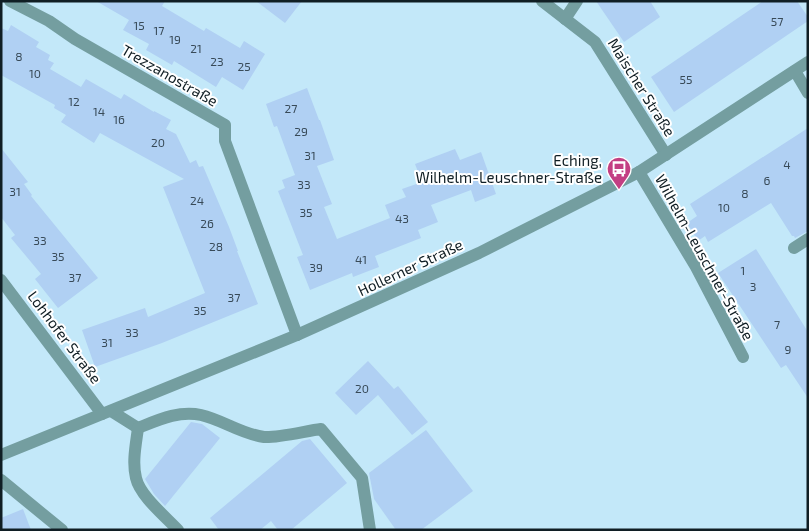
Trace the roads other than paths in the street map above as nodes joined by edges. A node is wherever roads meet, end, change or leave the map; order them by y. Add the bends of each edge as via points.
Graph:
1 (10, 1) edge
2 (542, 1) edge
3 (578, 1) edge
4 (565, 19) junction
5 (808, 62) edge
6 (795, 71) junction
7 (808, 93) edge
8 (666, 155) junction
9 (639, 172) junction
10 (808, 239) edge
11 (794, 248) dead end
12 (1, 280) edge
13 (298, 335) junction
14 (743, 358) dead end
15 (107, 412) junction
16 (138, 428) junction
17 (1, 455) edge
18 (1, 480) edge
19 (62, 530) edge
20 (178, 530) edge
21 (370, 530) edge

1 - 13 street, Trezzanostraße via 225,125 225,141
2 - 4 street, Maischer Straße
3 - 4 street
4 - 8 street, Maischer Straße via 595,42
5 - 6 street, Hollerner Straße
6 - 7 street
6 - 8 street, Hollerner Straße
8 - 9 street, Hollerner Straße
9 - 13 street, Hollerner Straße via 479,253
9 - 14 street, Wilhelm-Leuschner-Straße via 696,267
10 - 11 street
12 - 15 street, Lohhofer Straße
13 - 15 street, Hollerner Straße
15 - 16 street
15 - 17 street, Hollerner Straße
16 - 20 street via 136,480 145,495
16 - 21 street via 171,416 188,414 264,437 321,429 362,478
18 - 19 street

